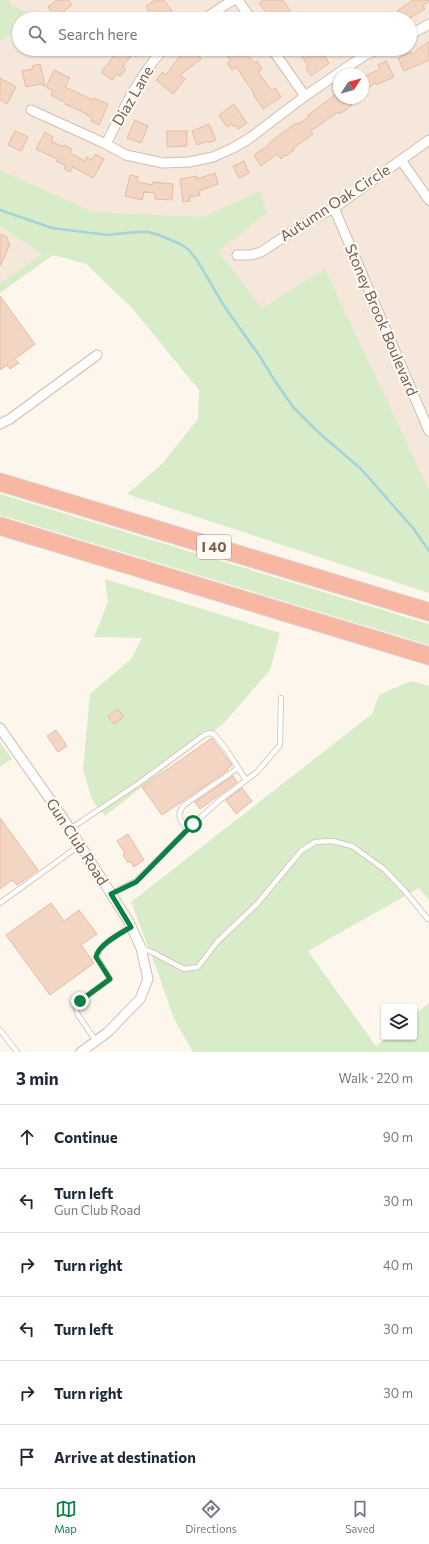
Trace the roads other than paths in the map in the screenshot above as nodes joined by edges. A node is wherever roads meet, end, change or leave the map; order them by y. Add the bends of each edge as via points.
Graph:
1 (234, 0) edge
2 (238, 0) edge
3 (215, 12) edge
4 (246, 12) edge
5 (429, 24) edge
6 (417, 31) edge
7 (157, 56) edge
8 (277, 56) edge
9 (364, 56) edge
10 (305, 96) junction
11 (31, 110) dead end
12 (429, 140) edge
13 (106, 144) junction
14 (401, 160) junction
15 (429, 200) edge
16 (334, 208) junction
17 (237, 255) dead end
18 (97, 355) dead end
19 (0, 424) edge
20 (429, 431) edge
21 (0, 482) edge
22 (0, 526) edge
23 (429, 612) edge
24 (429, 656) edge
25 (281, 698) dead end
26 (0, 728) edge
27 (238, 768) junction
28 (246, 780) junction
29 (70, 828) junction
30 (187, 830) junction
31 (80, 845) junction
32 (111, 894) junction
33 (0, 903) edge
34 (428, 919) dead end
35 (131, 927) junction
36 (141, 948) junction
37 (0, 1030) edge
38 (96, 1041) junction
39 (17, 1052) edge
40 (81, 1052) edge

1 - 3 street
2 - 4 street
5 - 6 street
7 - 13 street, Diaz Lane via 132,92
8 - 10 street
9 - 10 street
10 - 13 street via 250,138 213,157 189,162 163,163 126,155
11 - 13 street
12 - 14 street, Autumn Oak Circle
14 - 15 street
14 - 16 street, Autumn Oak Circle
16 - 17 street, Autumn Oak Circle via 261,252
16 - 20 street, Stoney Brook Boulevard
18 - 19 street
21 - 23 highway, I 40
22 - 24 highway
25 - 28 lane via 280,745 257,772
26 - 29 street, Gun Club Road
27 - 28 lane
27 - 29 lane via 214,734 204,735 139,783
27 - 30 lane via 184,805 179,817
28 - 30 lane
29 - 31 street, Gun Club Road
30 - 32 lane via 136,882
31 - 32 street, Gun Club Road
31 - 33 lane
32 - 35 street, Gun Club Road
34 - 36 lane via 384,869 352,846 332,840 315,842 301,851 257,904 217,942 198,967 184,969
35 - 36 street, Gun Club Road
35 - 38 lane via 97,952 96,957 110,979 80,1001 76,1009
36 - 38 street, Gun Club Road via 148,979 140,999
37 - 39 lane
38 - 40 street, Gun Club Road

